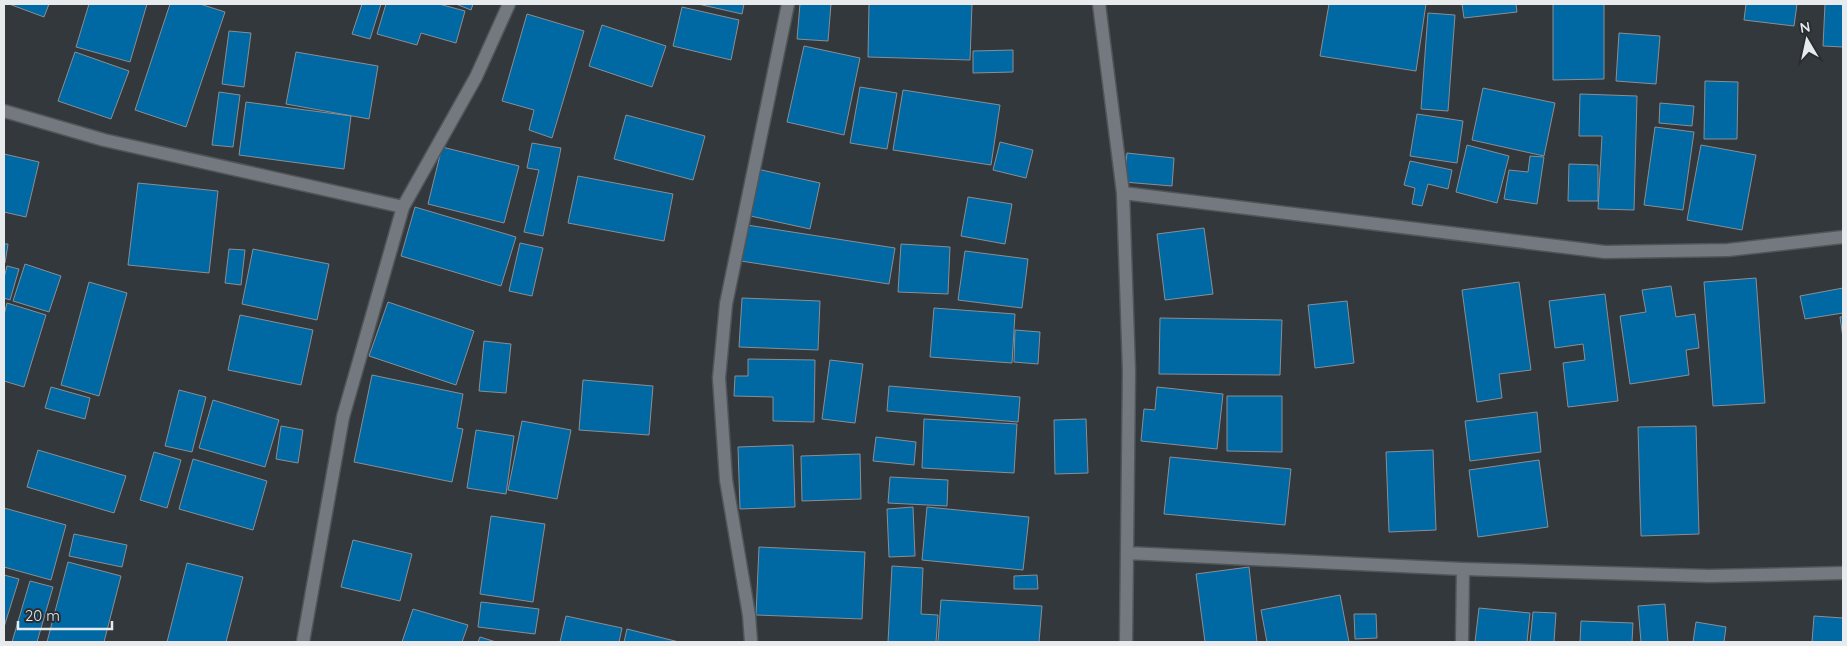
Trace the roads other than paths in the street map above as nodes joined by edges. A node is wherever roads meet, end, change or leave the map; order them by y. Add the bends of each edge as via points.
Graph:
1 (509, 4) edge
2 (788, 4) edge
3 (1099, 4) edge
4 (4, 111) edge
5 (1123, 193) junction
6 (403, 206) junction
7 (1843, 237) edge
8 (1127, 553) junction
9 (1463, 569) junction
10 (1843, 573) edge
11 (303, 642) edge
12 (751, 642) edge
13 (1126, 642) edge
14 (1462, 642) edge

1 - 6 street via 476,78
2 - 12 street via 726,304 719,378 726,480
3 - 5 street
4 - 6 street via 104,140
5 - 7 street via 1605,252 1728,250
5 - 8 street via 1129,371
6 - 11 street via 343,417
8 - 9 street
8 - 13 street
9 - 10 street via 1709,576
9 - 14 street

